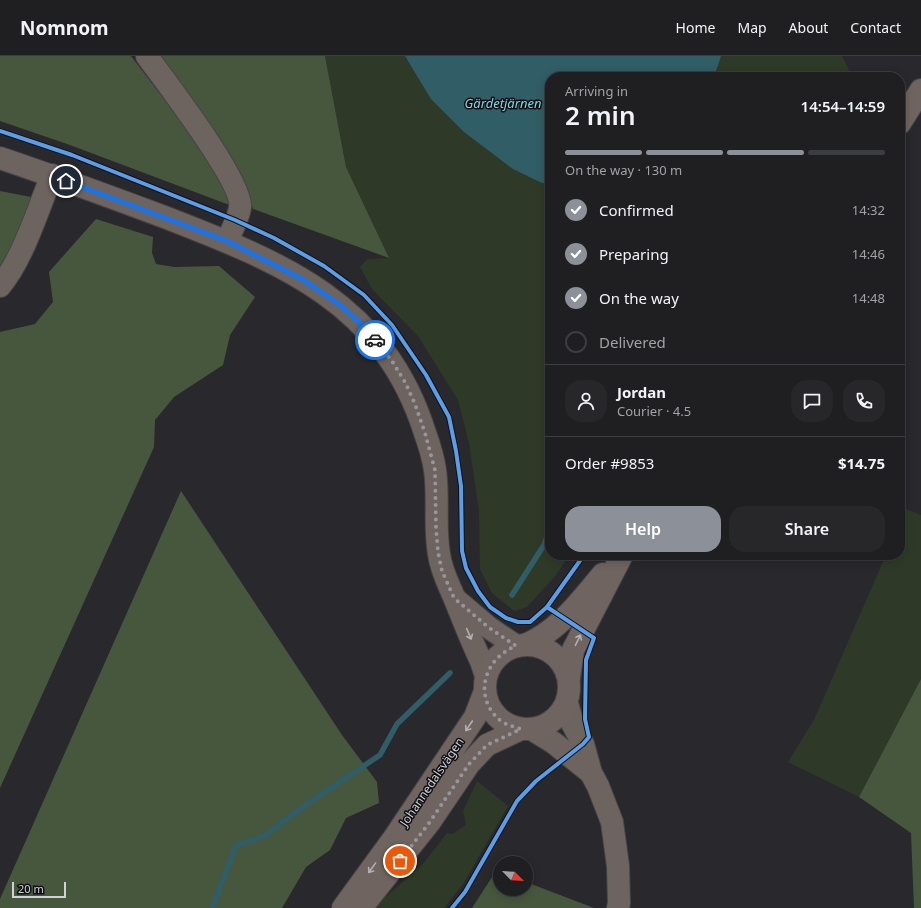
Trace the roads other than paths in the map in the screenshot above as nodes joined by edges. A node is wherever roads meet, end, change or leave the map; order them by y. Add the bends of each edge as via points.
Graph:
1 (147, 56) edge
2 (921, 90) edge
3 (905, 115) edge
4 (0, 158) edge
5 (52, 176) junction
6 (227, 241) junction
7 (0, 286) edge
8 (616, 560) edge
9 (618, 560) edge
10 (454, 598) junction
11 (520, 646) junction
12 (569, 678) junction
13 (486, 683) junction
14 (567, 703) junction
15 (527, 729) junction
16 (591, 773) junction
17 (343, 908) edge
18 (361, 908) edge
19 (618, 908) edge

1 - 6 street via 202,132 238,194 240,207
2 - 3 main road
4 - 5 street
5 - 6 street
5 - 7 street via 23,248 9,275
6 - 10 street via 302,279 327,295 358,321 392,361 415,404 435,470 438,552 442,571
8 - 11 main road via 564,619 550,631
12 -> 9 main road via 573,650
10 - 11 street via 488,627
10 -> 13 street via 481,661
11 - 12 main road via 538,646 552,652 565,667
11 - 13 main road via 501,654 494,661
12 - 14 main road
13 - 15 main road via 487,700 495,715 508,725
13 -> 17 main road, Johannedalsvägen via 475,717 394,838
14 - 15 main road via 550,724
14 - 16 street
15 - 16 street via 554,743
15 - 18 main road, Johannedalsvägen via 487,745 469,764 429,823
16 - 19 street via 612,822 618,866

